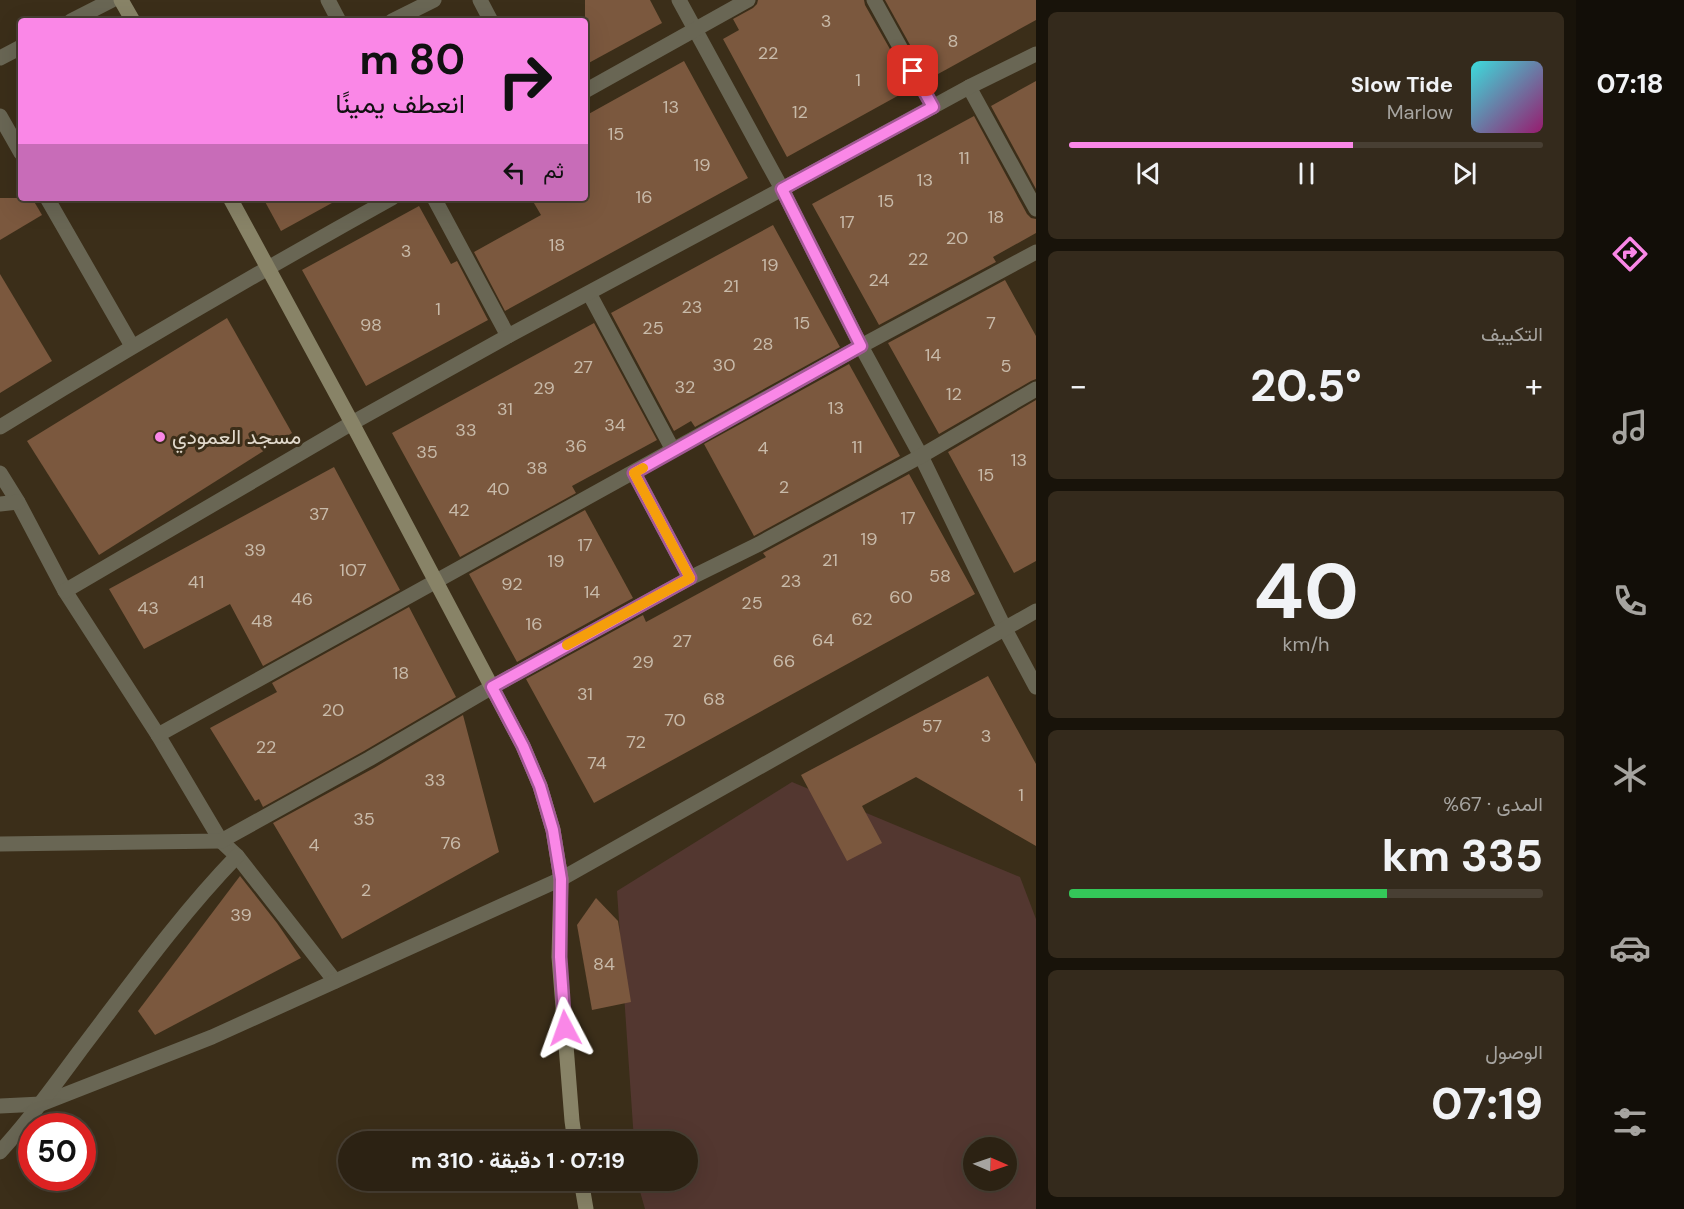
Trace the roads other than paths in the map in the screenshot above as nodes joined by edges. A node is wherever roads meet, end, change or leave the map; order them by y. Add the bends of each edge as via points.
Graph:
1 (112, 0) edge
2 (121, 0) edge
3 (328, 0) edge
4 (434, 0) edge
5 (480, 0) edge
6 (679, 0) edge
7 (748, 0) edge
8 (874, 0) edge
9 (77, 18) edge
10 (131, 18) edge
11 (337, 18) edge
12 (398, 18) edge
13 (489, 18) edge
14 (695, 29) junction
15 (18, 49) edge
16 (1036, 54) edge
17 (0, 58) edge
18 (969, 87) junction
19 (588, 89) edge
20 (933, 107) junction
21 (0, 116) edge
22 (18, 148) edge
23 (782, 189) junction
24 (49, 201) edge
25 (232, 201) edge
26 (387, 201) edge
27 (436, 201) edge
28 (1036, 209) edge
29 (1036, 252) edge
30 (266, 268) junction
31 (589, 293) junction
32 (508, 336) junction
33 (132, 346) junction
34 (861, 346) junction
35 (1036, 389) edge
36 (352, 423) junction
37 (0, 428) edge
38 (673, 450) junction
39 (921, 456) junction
40 (634, 473) junction
41 (0, 474) edge
42 (18, 502) junction
43 (0, 504) edge
44 (690, 578) junction
45 (435, 581) junction
46 (65, 591) junction
47 (1036, 611) edge
48 (1005, 629) junction
49 (492, 687) junction
50 (1036, 687) edge
51 (158, 735) junction
52 (220, 841) junction
53 (0, 844) edge
54 (237, 856) junction
55 (561, 879) junction
56 (335, 981) junction
57 (41, 1104) junction
58 (0, 1106) edge
59 (573, 1131) edge
60 (0, 1152) edge
61 (583, 1191) edge
62 (586, 1209) edge

1 - 9 street
2 - 10 main road
3 - 11 street
4 - 12 street
5 - 13 street
6 - 14 street
7 - 14 street
8 - 20 street
14 - 19 street
14 - 23 street
15 - 17 street
16 - 18 street
18 - 20 street
18 - 28 street
20 - 23 street
21 - 22 street
23 - 31 street
23 - 34 street
24 - 33 street
25 - 30 main road
26 - 30 street
27 - 32 street
29 - 34 street
30 - 33 street
30 - 36 main road
31 - 32 street
31 - 38 street
32 - 36 street
33 - 37 street
34 - 38 street
34 - 39 street
35 - 39 street
36 - 45 main road
36 - 46 street
38 - 40 street
39 - 44 street
39 - 48 street
40 - 44 street
40 - 45 street
41 - 42 street
42 - 43 street
42 - 46 street
44 - 49 street
45 - 49 main road
45 - 51 street
46 - 51 street
47 - 48 street
48 - 50 street
48 - 55 street
49 - 52 street
49 - 55 main road via 540,786
51 - 52 street
52 - 53 street
52 - 54 street
54 - 56 street
54 - 57 street via 135,977
55 - 56 street
55 - 59 main road via 560,957
56 - 57 street via 212,1037
57 - 58 street
57 - 60 street
61 - 62 main road

